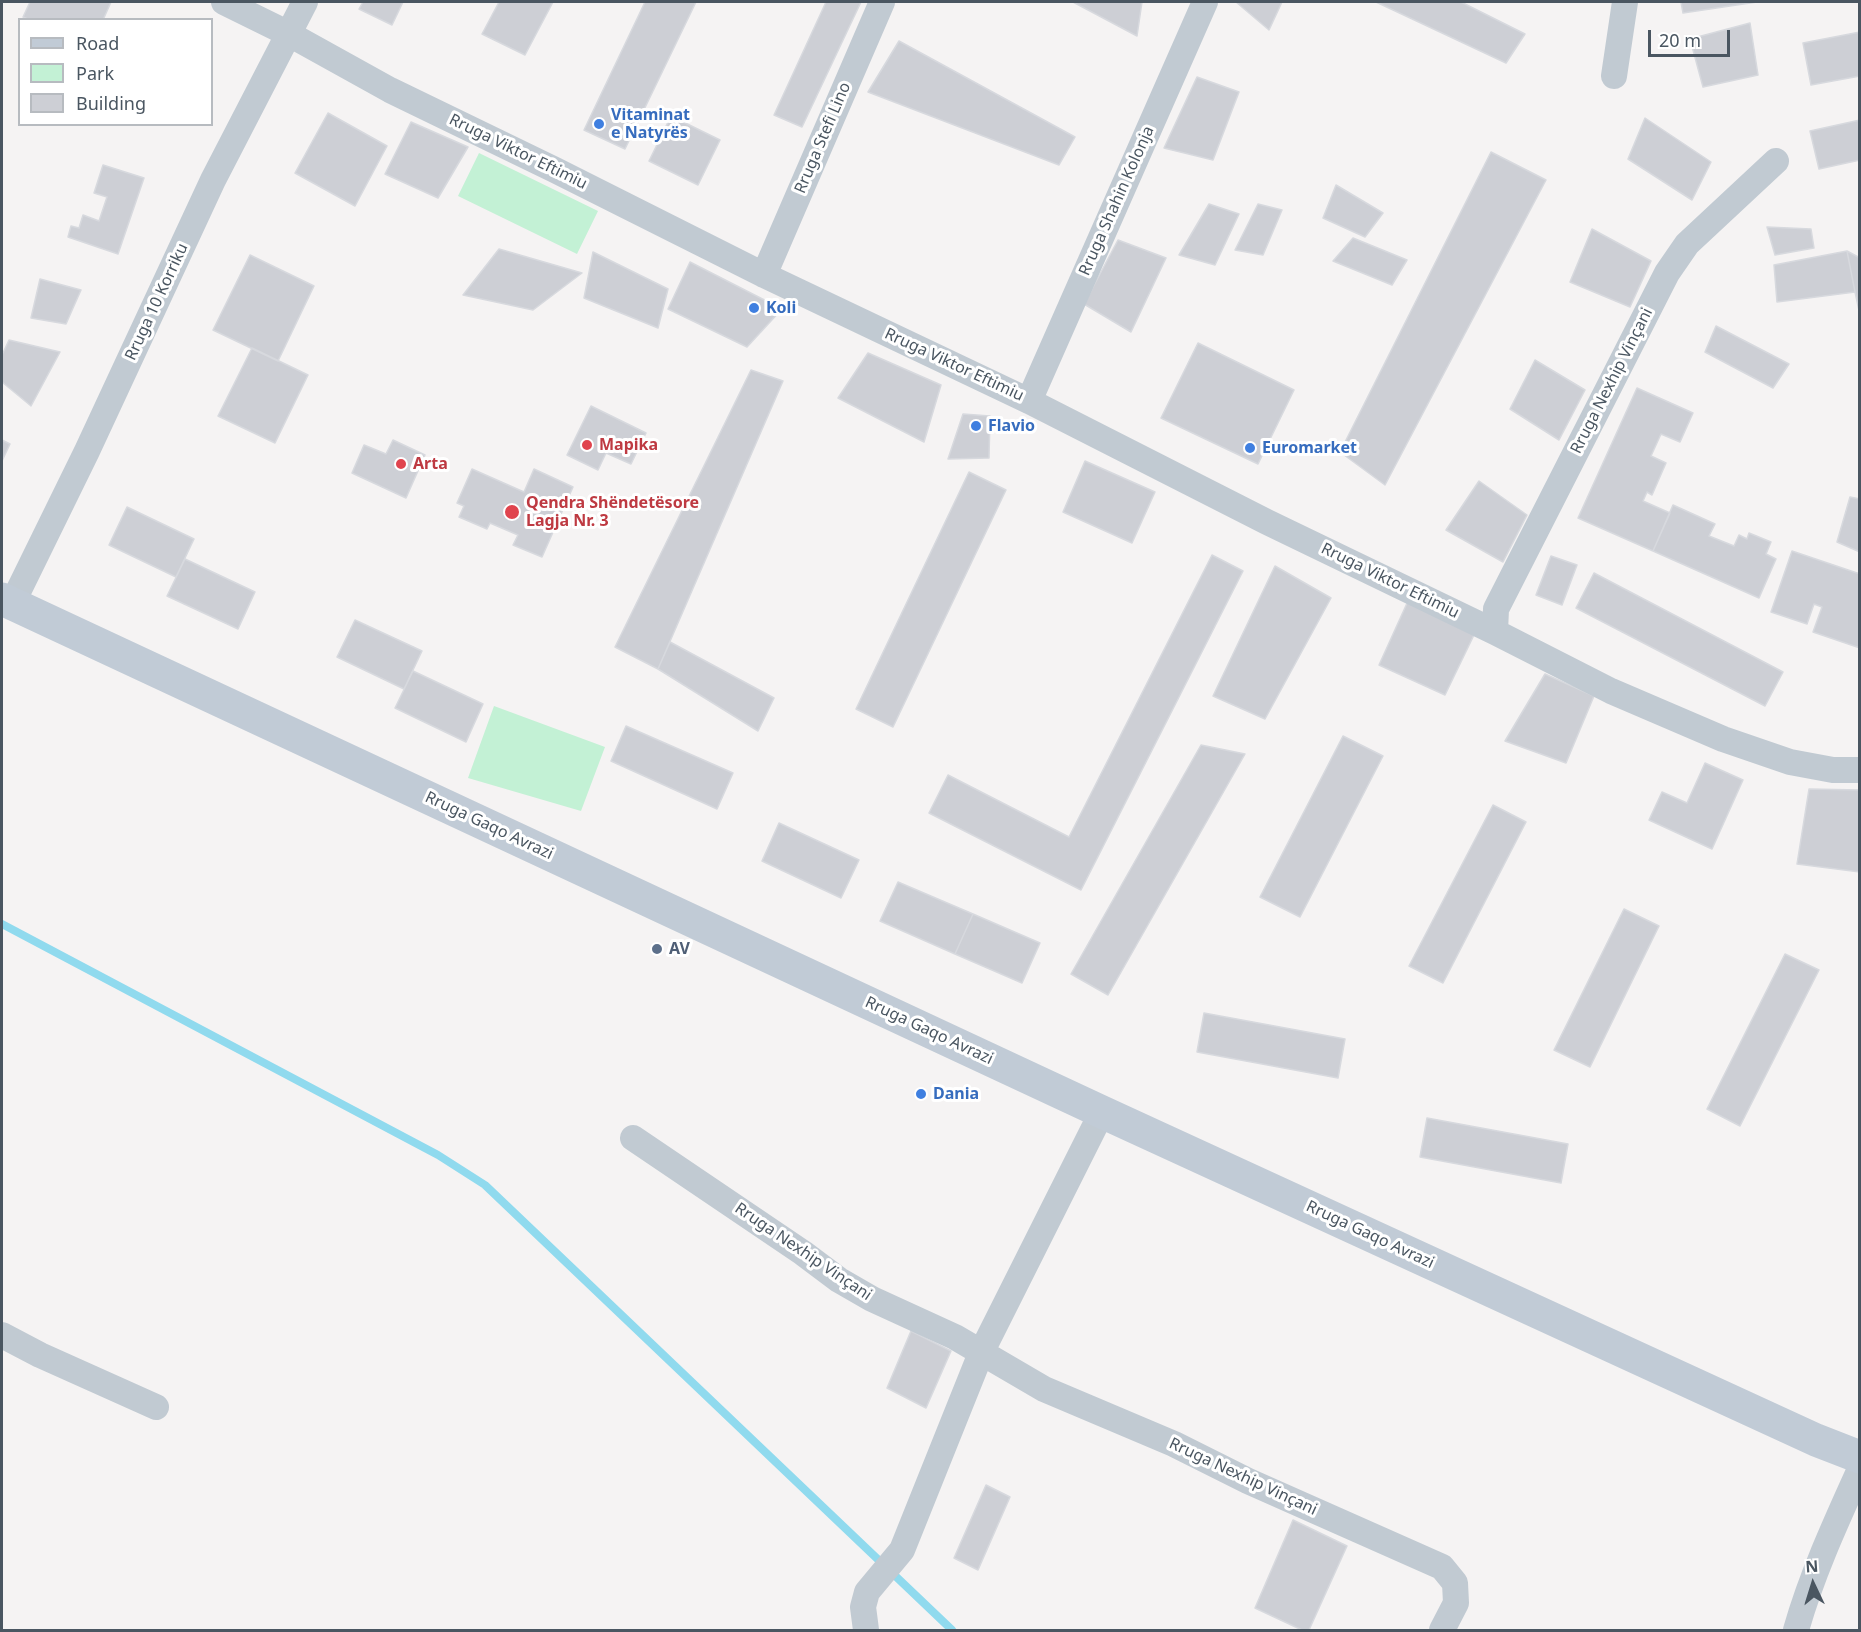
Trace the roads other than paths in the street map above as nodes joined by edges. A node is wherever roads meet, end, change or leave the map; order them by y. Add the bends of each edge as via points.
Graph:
1 (224, 2) edge
2 (305, 2) edge
3 (882, 2) edge
4 (1205, 2) edge
5 (1625, 2) edge
6 (289, 34) junction
7 (1614, 76) dead end
8 (1776, 161) dead end
9 (764, 275) junction
10 (1029, 401) junction
11 (7, 601) edge
12 (1495, 632) junction
13 (1860, 770) edge
14 (1102, 1112) junction
15 (633, 1138) dead end
16 (2, 1335) edge
17 (981, 1353) junction
18 (156, 1407) dead end
19 (1860, 1457) edge
20 (1860, 1469) edge
21 (866, 1630) edge
22 (1442, 1630) edge
23 (1796, 1630) edge

1 - 6 street, Rruga Viktor Eftimiu
2 - 6 street, Rruga 10 Korriku
3 - 9 street, Rruga Stefi Lino
4 - 10 street, Rruga Shahin Kolonja
5 - 7 street
6 - 9 street, Rruga Viktor Eftimiu via 390,90
6 - 11 street, Rruga 10 Korriku via 213,180 87,451
8 - 12 street, Rruga Nexhip Vinçani via 1687,244 1667,273 1496,609
9 - 10 street, Rruga Viktor Eftimiu
10 - 12 street, Rruga Viktor Eftimiu
11 - 14 main road, Rruga Gaqo Avrazi
12 - 13 street, Rruga Viktor Eftimiu via 1611,691 1723,739 1790,762 1833,770
14 - 17 street
14 - 19 main road, Rruga Gaqo Avrazi
15 - 17 street, Rruga Nexhip Vinçani via 839,1280
16 - 18 street
17 - 21 street via 902,1550 864,1599
17 - 22 street, Rruga Nexhip Vinçani via 1044,1389 1442,1566 1455,1583 1456,1603
20 - 23 street via 1829,1535

